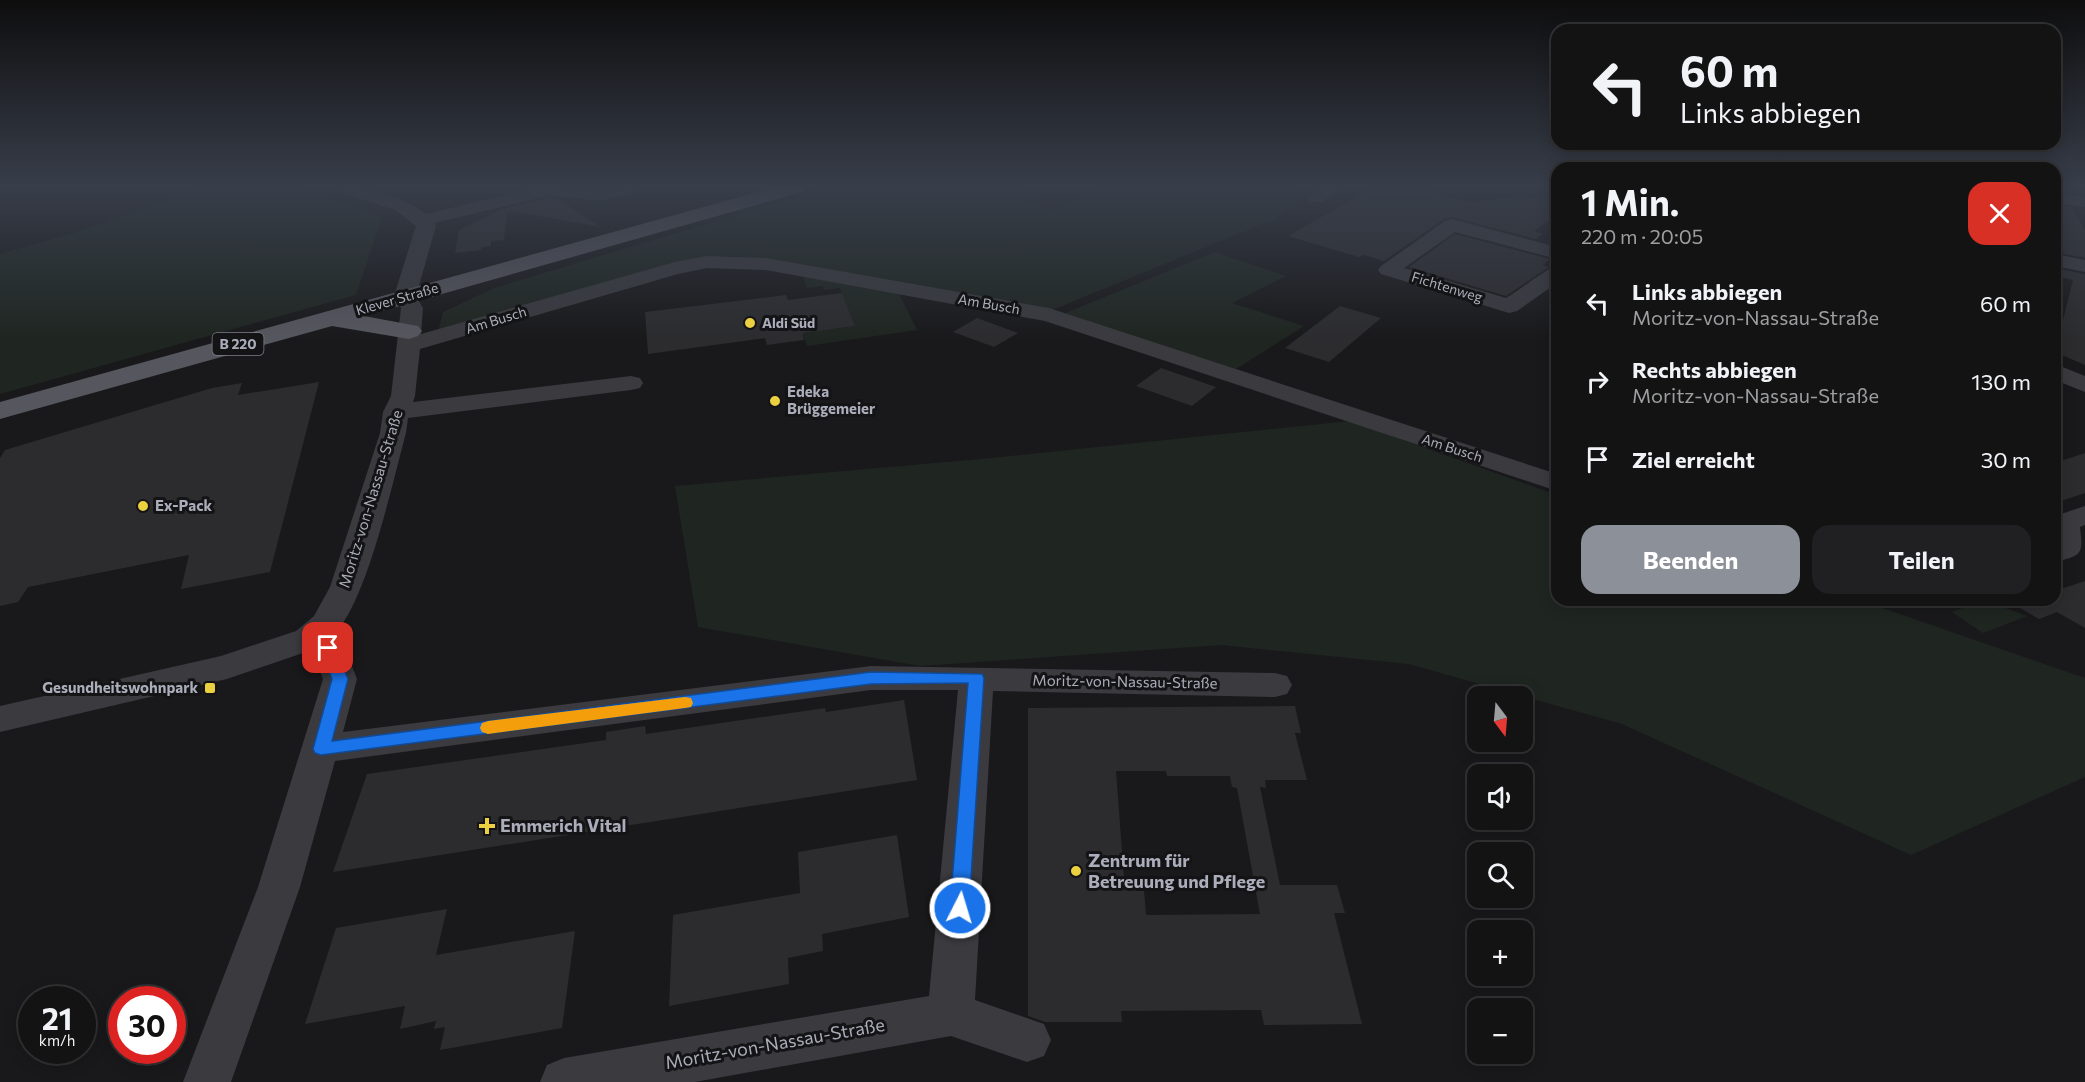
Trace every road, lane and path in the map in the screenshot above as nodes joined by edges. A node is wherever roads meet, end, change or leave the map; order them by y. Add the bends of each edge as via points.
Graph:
1 (422, 238) edge
2 (613, 238) edge
3 (1433, 238) edge
4 (1503, 238) edge
5 (1551, 251) edge
6 (2061, 261) edge
7 (2085, 266) edge
8 (1549, 289) edge
9 (405, 296) junction
10 (328, 318) junction
11 (408, 338) junction
12 (631, 383) dead end
13 (0, 411) edge
14 (396, 412) junction
15 (1551, 481) edge
16 (2085, 515) edge
17 (2061, 550) edge
18 (308, 639) junction
19 (976, 678) junction
20 (1275, 686) dead end
21 (0, 719) edge
22 (321, 749) junction
23 (951, 1014) junction
24 (1027, 1040) dead end
25 (207, 1082) edge
26 (564, 1082) edge

1 - 9 street
2 - 9 main road, Klever Straße / B 220
3 - 8 street, Fichtenweg via 1388,270 1509,306
4 - 5 street, Fichtenweg
6 - 7 street
9 - 10 main road, Klever Straße / B 220
9 - 11 street, Moritz-von-Nassau-Straße via 412,308
10 - 11 main road
10 - 13 main road, Klever Straße / B 220
11 - 14 street, Moritz-von-Nassau-Straße via 403,396
11 - 15 street, Am Busch via 675,268 707,262 766,264 1049,315
12 - 14 street
14 - 18 street, Moritz-von-Nassau-Straße via 346,587 327,623
16 - 17 street via 2065,522 2067,548
18 - 21 street via 227,667
18 - 22 street via 328,648 340,679
19 - 20 street, Moritz-von-Nassau-Straße
19 - 22 street, Moritz-von-Nassau-Straße via 871,678
19 - 23 street
22 - 25 street via 273,905
23 - 24 street, Moritz-von-Nassau-Straße
23 - 26 street, Moritz-von-Nassau-Straße

